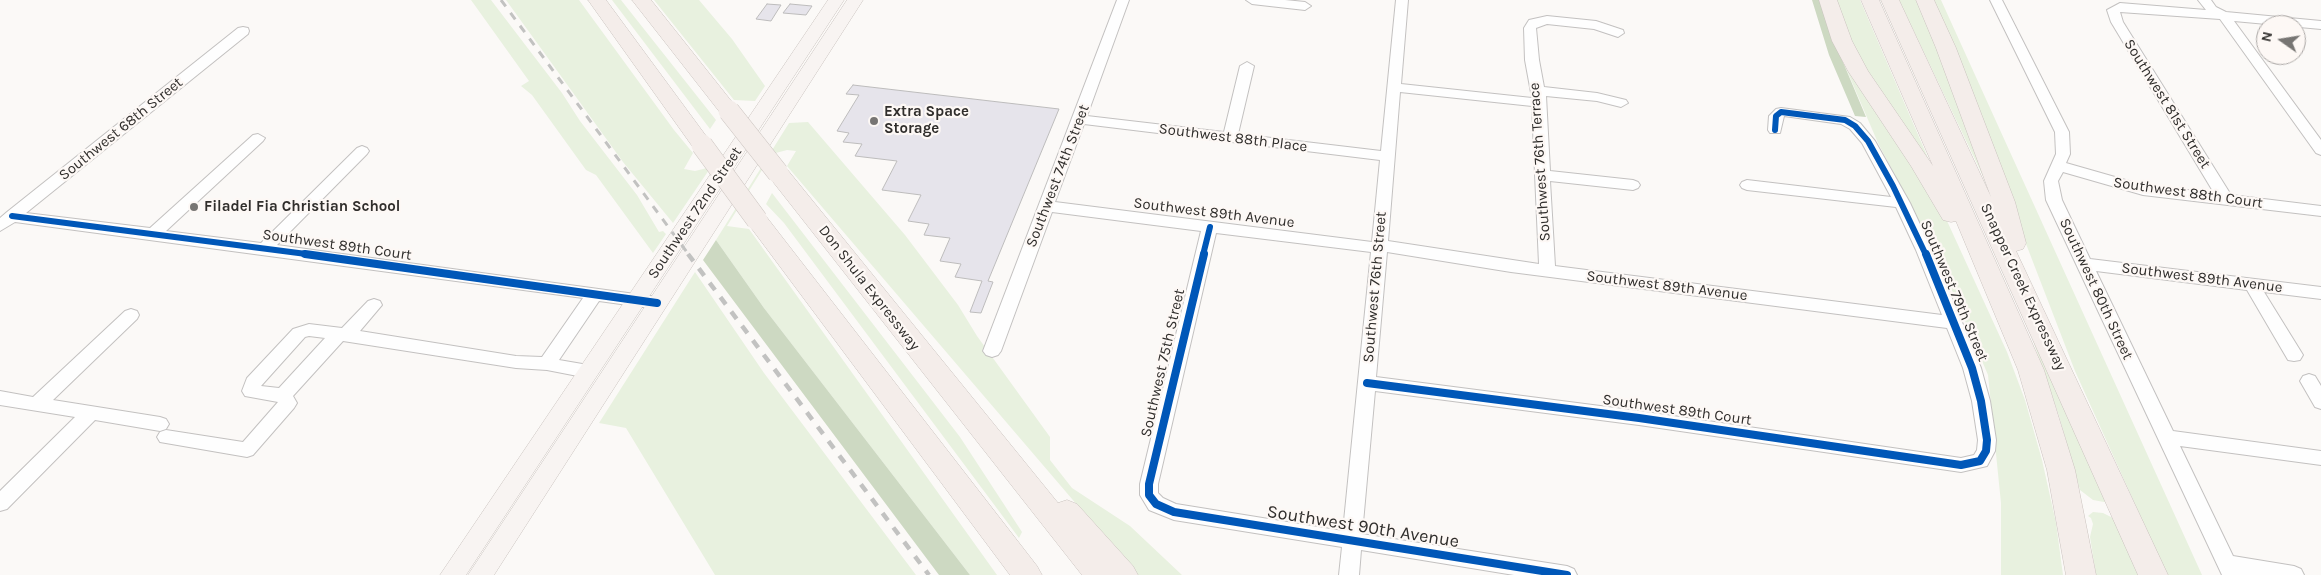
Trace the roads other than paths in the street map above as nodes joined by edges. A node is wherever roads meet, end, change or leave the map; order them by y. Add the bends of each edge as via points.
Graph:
1 (596, 0) edge
2 (641, 0) edge
3 (836, 0) edge
4 (855, 0) edge
5 (1123, 0) edge
6 (1252, 0) edge
7 (1402, 0) edge
8 (1828, 0) edge
9 (1870, 0) edge
10 (1890, 0) edge
11 (1925, 0) edge
12 (1996, 0) edge
13 (2204, 0) edge
14 (2218, 0) edge
15 (1305, 6) dead end
16 (2116, 8) joint
17 (2224, 16) junction
18 (2321, 25) edge
19 (242, 31) dead end
20 (1618, 33) dead end
21 (793, 66) junction
22 (1247, 66) dead end
23 (811, 68) junction
24 (1393, 87) junction
25 (1538, 97) junction
26 (1621, 103) dead end
27 (1079, 119) junction
28 (1775, 130) dead end
29 (258, 138) dead end
30 (1230, 138) junction
31 (2321, 150) edge
32 (362, 151) dead end
33 (1386, 156) junction
34 (2058, 165) junction
35 (1542, 175) junction
36 (1633, 185) dead end
37 (1747, 185) dead end
38 (2226, 200) junction
39 (1902, 203) junction
40 (1047, 206) junction
41 (2321, 211) edge
42 (12, 216) junction
43 (0, 226) edge
44 (1210, 226) junction
45 (153, 234) junction
46 (1379, 247) junction
47 (264, 249) junction
48 (2083, 264) junction
49 (1547, 270) junction
50 (2252, 285) junction
51 (2321, 293) edge
52 (595, 294) junction
53 (647, 302) junction
54 (374, 305) dead end
55 (2020, 309) junction
56 (131, 315) dead end
57 (1955, 323) junction
58 (342, 335) junction
59 (992, 351) dead end
60 (2294, 355) dead end
61 (547, 364) junction
62 (588, 371) junction
63 (2309, 381) dead end
64 (1367, 384) junction
65 (283, 395) junction
66 (0, 398) edge
67 (580, 402) junction
68 (2321, 402) edge
69 (38, 404) junction
70 (92, 412) junction
71 (968, 413) junction
72 (2166, 437) junction
73 (2321, 458) edge
74 (1983, 459) joint
75 (515, 480) junction
76 (539, 484) junction
77 (0, 504) edge
78 (1156, 504) joint
79 (1352, 540) junction
80 (2229, 569) edge
81 (452, 575) edge
82 (480, 575) edge
83 (1028, 575) edge
84 (1098, 575) edge
85 (1122, 575) edge
86 (1349, 575) edge
87 (1567, 575) edge
88 (2081, 575) edge
89 (2153, 575) edge
90 (2294, 575) edge

1 - 83 highway, bridge via 757,220
2 - 71 highway, Don Shula Expressway, bridge
3 - 21 main road, Southwest 72nd Street
4 - 23 main road, Southwest 72nd Street
5 - 27 street, Southwest 74th Street
6 - 15 street
7 - 24 street, Southwest 76th Street
8 - 55 highway via 1842,41 1858,71
9 - 55 highway, Snapper Creek Expressway
10 - 55 highway, Snapper Creek Expressway
11 - 55 highway via 2004,202
12 - 34 street, Southwest 80th Street via 2060,126 2064,149
13 - 17 street via 2212,10
14 - 17 street via 2226,11
16 - 17 street
16 - 38 street, Southwest 81st Street via 2112,12 2116,22
17 - 18 street
17 - 31 street
19 - 42 street, Southwest 68th Street
20 - 25 street, Southwest 76th Terrace via 1596,25 1547,20 1532,24
21 - 23 main road
21 - 53 main road, Southwest 72nd Street
22 - 30 street
23 - 53 main road, Southwest 72nd Street
24 - 25 street
24 - 33 street, Southwest 76th Street
25 - 26 street via 1597,97
25 - 35 street, Southwest 76th Terrace
27 - 30 street, Southwest 88th Place
27 - 40 street, Southwest 74th Street
28 - 39 street, Southwest 79th Street via 1776,116 1781,112 1846,120 1868,141
29 - 45 street
30 - 33 street, Southwest 88th Place
32 - 47 street
33 - 46 street, Southwest 76th Street
34 - 38 street, Southwest 88th Court via 2129,187
34 - 48 street, Southwest 80th Street via 2051,181 2052,193
35 - 36 street
35 - 49 street, Southwest 76th Terrace
37 - 39 street
38 - 41 street, Southwest 88th Court
39 - 57 street, Southwest 79th Street
40 - 44 street, Southwest 89th Avenue
40 - 59 street, Southwest 74th Street
42 - 43 street, Southwest 68th Street
42 - 45 street, Southwest 89th Court
44 - 46 street, Southwest 89th Avenue
44 - 78 street, Southwest 75th Street via 1149,484 1149,495
45 - 47 street, Southwest 89th Court
46 - 49 street, Southwest 89th Avenue
46 - 64 street, Southwest 76th Street
47 - 52 street, Southwest 89th Court
48 - 50 street, Southwest 89th Avenue
48 - 72 street, Southwest 80th Street
49 - 57 street, Southwest 89th Avenue
50 - 51 street, Southwest 89th Avenue
50 - 60 street
52 - 53 street, Southwest 89th Court
52 - 61 street
53 - 62 main road, Southwest 72nd Street
53 - 67 main road, Southwest 72nd Street
54 - 58 street
55 - 88 highway, Snapper Creek Expressway via 2031,370 2050,427 2068,499
55 - 89 highway, Snapper Creek Expressway
56 - 69 street
57 - 74 street, Southwest 79th Street via 1981,401 1987,440
58 - 61 street
58 - 65 street
58 - 65 street via 309,330 299,333 252,383 251,391
61 - 62 street
62 - 67 main road, Southwest 72nd Street
63 - 68 street
64 - 74 street, Southwest 89th Court via 1639,418 1961,465
64 - 79 street, Southwest 76th Street
65 - 70 street via 288,403 247,450
66 - 69 street
67 - 75 main road, Southwest 72nd Street
67 - 76 main road, Southwest 72nd Street
69 - 70 street
70 - 77 street
71 - 84 highway, Don Shula Expressway
71 - 85 highway via 993,426
72 - 73 street
72 - 80 street, Southwest 80th Street
75 - 76 main road
75 - 81 main road, Southwest 72nd Street
76 - 82 main road, Southwest 72nd Street
78 - 79 street, Southwest 90th Avenue via 1174,512
79 - 86 street, Southwest 76th Street
79 - 87 street, Southwest 90th Avenue
80 - 90 street

